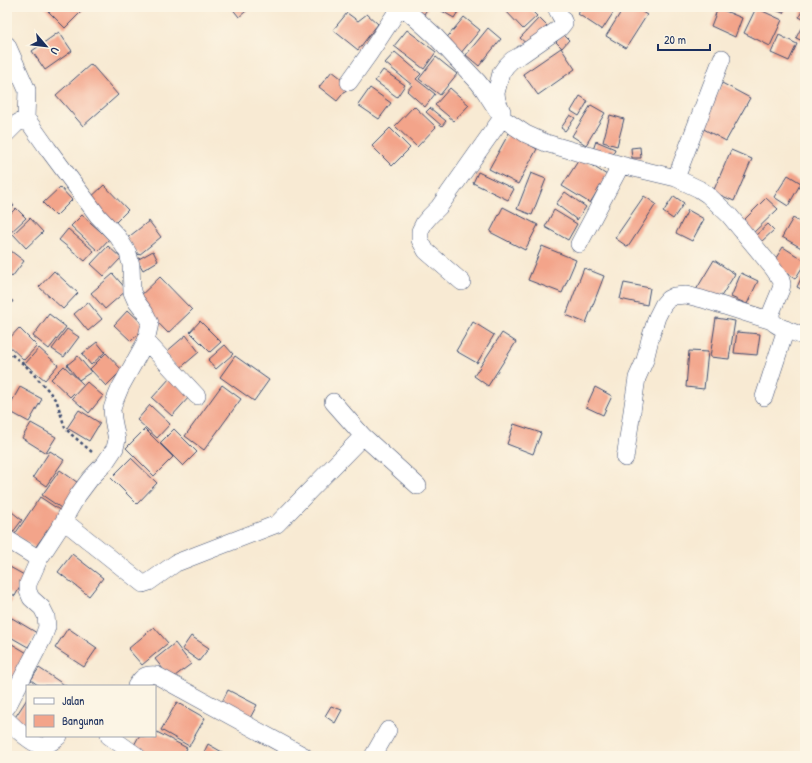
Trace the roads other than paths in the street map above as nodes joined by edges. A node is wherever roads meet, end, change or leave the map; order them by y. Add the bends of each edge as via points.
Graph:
1 (402, 7) edge
2 (556, 7) edge
3 (7, 45) edge
4 (722, 58) dead end
5 (349, 82) dead end
6 (26, 118) junction
7 (502, 118) junction
8 (7, 133) edge
9 (620, 165) junction
10 (676, 178) junction
11 (579, 244) dead end
12 (462, 282) dead end
13 (779, 325) junction
14 (805, 337) edge
15 (146, 341) junction
16 (197, 396) dead end
17 (764, 397) dead end
18 (333, 402) dead end
19 (363, 436) junction
20 (625, 458) dead end
21 (418, 486) dead end
22 (64, 521) junction
23 (7, 539) edge
24 (39, 559) junction
25 (137, 685) edge
26 (7, 707) edge
27 (7, 720) edge
28 (385, 736) dead end
29 (59, 737) edge
30 (110, 737) edge
31 (36, 751) edge
32 (137, 756) edge
33 (304, 756) edge
34 (372, 756) edge

1 - 5 street
1 - 7 street via 434,35 478,82
2 - 7 street via 564,23 560,28 512,60 501,73 496,93
3 - 6 street via 27,90
4 - 10 street
6 - 8 street
6 - 15 street via 128,253 132,292 150,323
7 - 9 street via 526,134 546,143
7 - 12 street via 440,207 424,223 420,231 420,240 426,251
9 - 10 street
9 - 11 street
10 - 13 street via 699,189 717,203 779,276 782,284 771,317
13 - 14 street
13 - 17 street
13 - 20 street via 686,295 668,299 657,317 637,378
15 - 16 street
15 - 22 street via 120,388 112,409 117,440 115,448 78,495
18 - 19 street
19 - 21 street
19 - 22 street via 277,524 176,563 144,584
22 - 24 street
23 - 24 street
24 - 26 street via 28,584 28,590 31,598 42,608 47,627
25 - 33 street via 148,674 156,675
27 - 31 street
28 - 34 street
29 - 31 street
30 - 32 street

